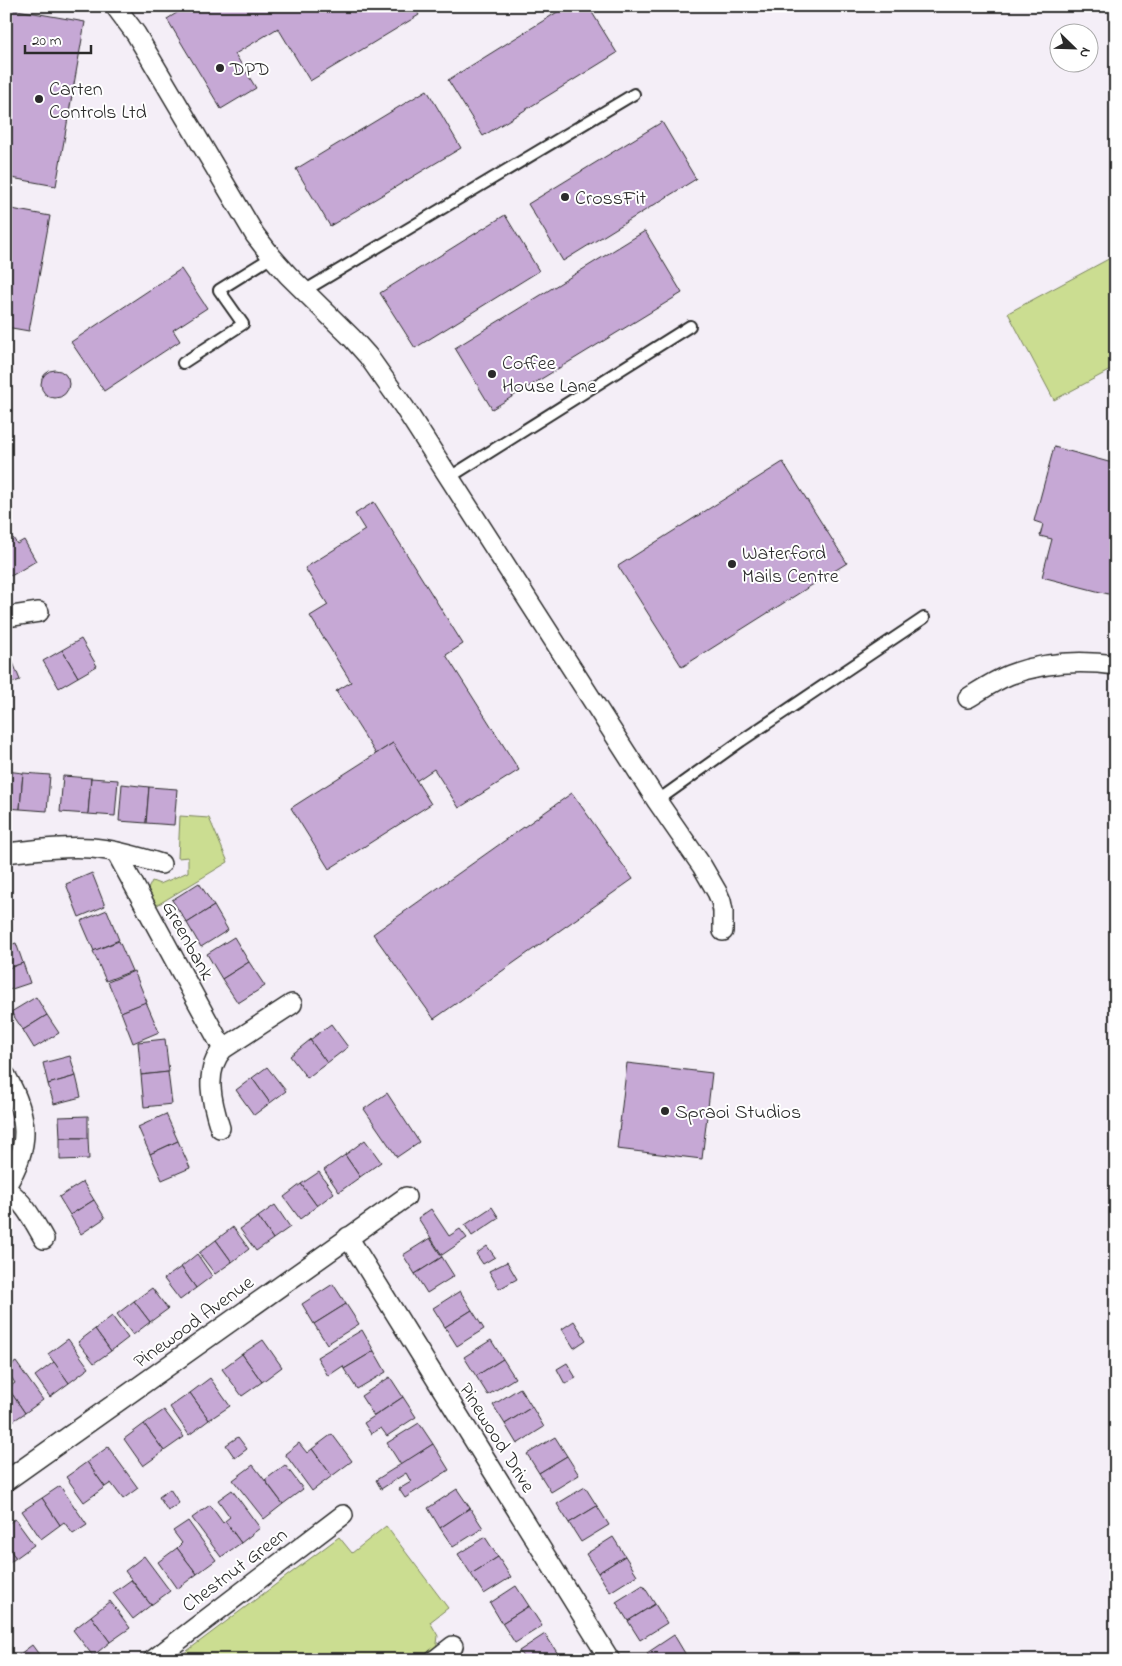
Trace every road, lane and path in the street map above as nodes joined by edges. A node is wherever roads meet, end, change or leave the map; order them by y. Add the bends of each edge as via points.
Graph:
1 (115, 6) edge
2 (634, 94) dead end
3 (272, 257) junction
4 (304, 291) junction
5 (690, 326) dead end
6 (183, 363) dead end
7 (450, 477) junction
8 (39, 612) dead end
9 (6, 617) edge
10 (924, 618) dead end
11 (1116, 665) edge
12 (968, 698) dead end
13 (657, 801) junction
14 (116, 852) junction
15 (6, 853) edge
16 (161, 864) dead end
17 (723, 931) dead end
18 (292, 1004) dead end
19 (223, 1049) junction
20 (6, 1076) edge
21 (220, 1128) dead end
22 (6, 1188) edge
23 (406, 1197) dead end
24 (348, 1237) junction
25 (44, 1240) dead end
26 (6, 1481) edge
27 (343, 1515) dead end
28 (453, 1646) dead end
29 (153, 1660) edge
30 (435, 1660) edge
31 (610, 1660) edge

1 - 3 street via 136,34 241,213
2 - 4 lane
3 - 4 street
3 - 6 lane via 219,290 243,324
4 - 7 street via 373,363
5 - 7 lane
7 - 13 street
8 - 9 street
10 - 13 lane
11 - 12 street via 1069,662 1030,669 1008,675
13 - 17 street via 717,892 723,911
14 - 15 street via 80,848
14 - 16 street
14 - 19 street, Greenbank
18 - 19 street
19 - 21 street via 213,1068 211,1088 213,1109
20 - 22 street via 21,1106 24,1138 18,1164
22 - 25 street via 24,1205
23 - 24 street, Pinewood Avenue
24 - 26 street, Pinewood Avenue
24 - 31 street, Pinewood Drive
27 - 29 street, Chestnut Green
28 - 30 street

